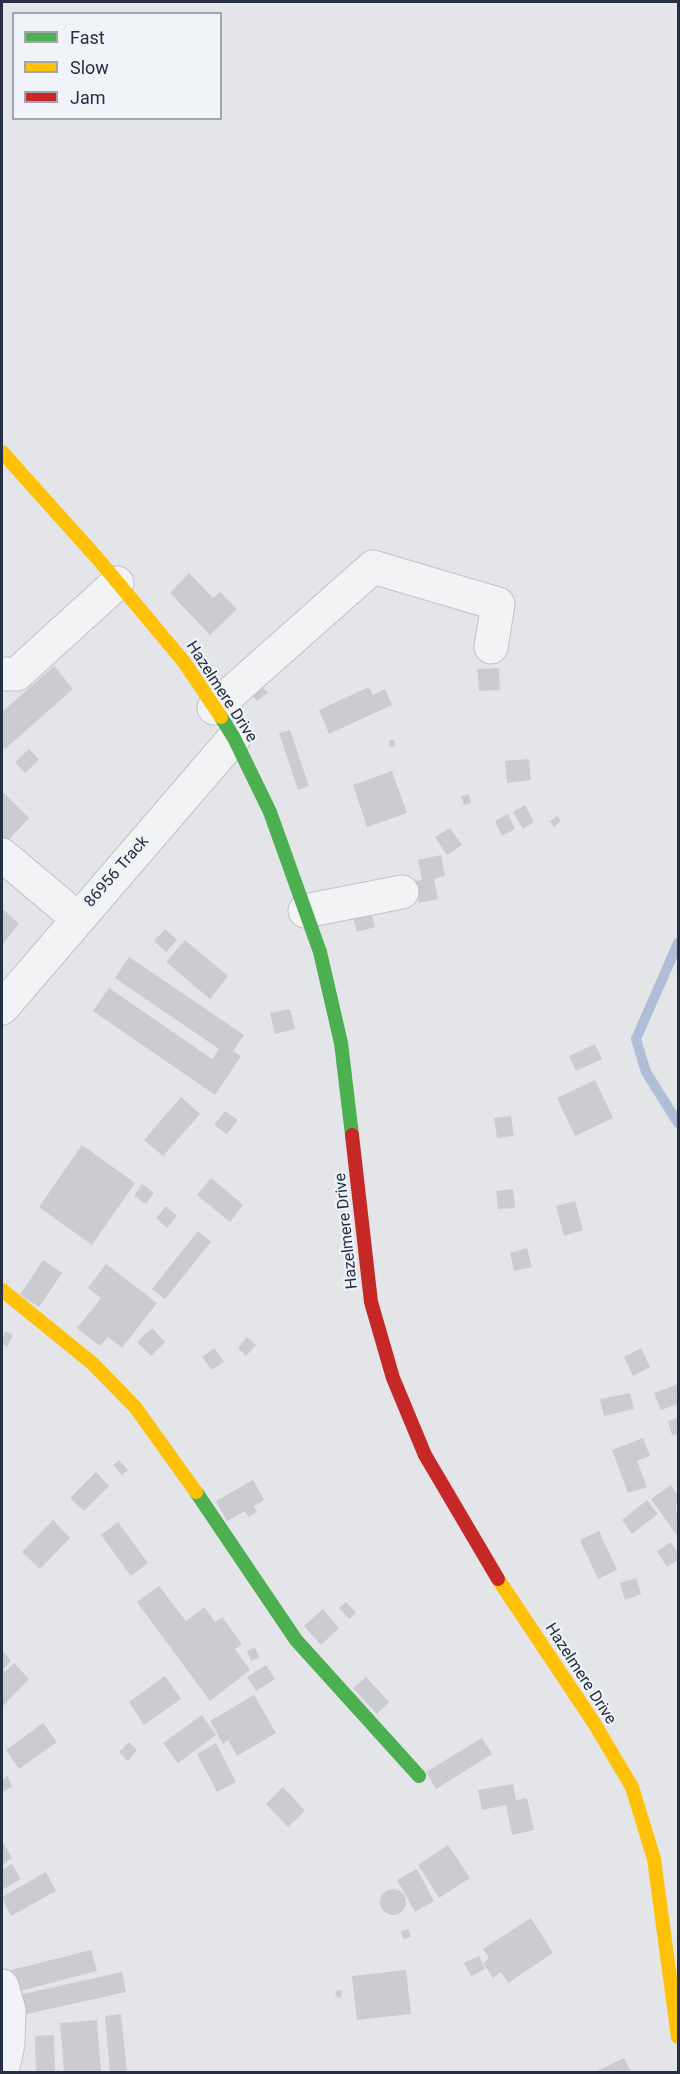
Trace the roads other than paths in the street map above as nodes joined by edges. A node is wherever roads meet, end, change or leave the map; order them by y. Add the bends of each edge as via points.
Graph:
1 (2, 452) edge
2 (117, 582) junction
3 (491, 647) dead end
4 (2, 674) edge
5 (214, 708) junction
6 (234, 738) junction
7 (2, 855) edge
8 (402, 892) dead end
9 (305, 911) junction
10 (77, 918) junction
11 (2, 1008) edge
12 (2, 1290) edge
13 (420, 1776) dead end
14 (2, 1986) edge
15 (678, 2037) edge
16 (2, 2073) edge

1 - 2 street, Hazelmere Drive
2 - 4 street via 17,674
2 - 5 street, Hazelmere Drive via 184,662
3 - 5 street via 498,604 373,567
5 - 6 street, Hazelmere Drive
6 - 9 street, Hazelmere Drive via 270,812
6 - 10 street, 86956 Track
7 - 10 street
8 - 9 street
9 - 15 street, Hazelmere Drive via 320,952 341,1042 371,1302 393,1378 425,1455 486,1561 632,1787 654,1859
10 - 11 street, 86956 Track
12 - 13 street via 92,1363 135,1407 296,1640
14 - 16 street via 9,2010

